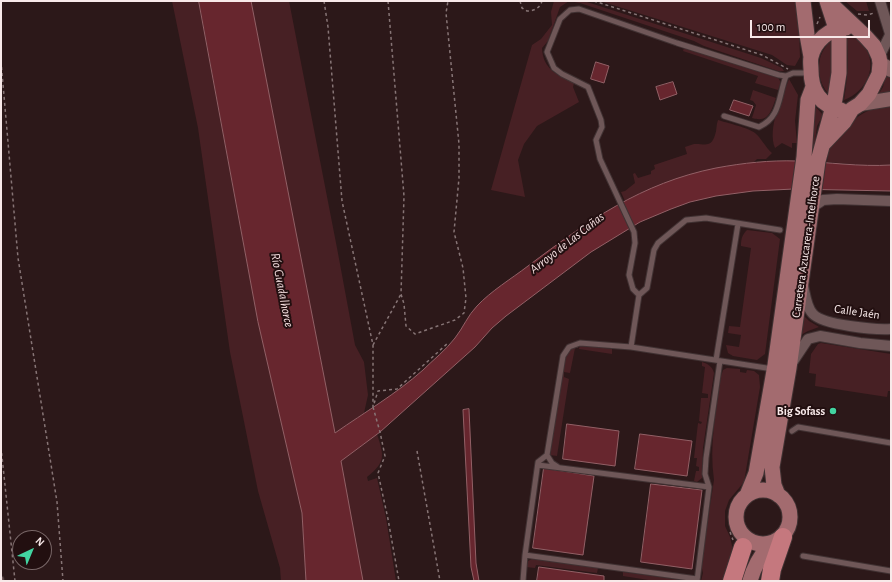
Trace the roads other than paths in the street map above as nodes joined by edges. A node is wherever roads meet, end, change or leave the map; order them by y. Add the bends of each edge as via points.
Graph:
1 (803, 1) edge
2 (827, 1) edge
3 (881, 6) edge
4 (836, 28) junction
5 (865, 36) junction
6 (891, 36) edge
7 (811, 57) junction
8 (883, 63) edge
9 (786, 76) junction
10 (812, 80) junction
11 (891, 99) edge
12 (856, 107) junction
13 (832, 108) junction
14 (724, 116) dead end
15 (822, 146) junction
16 (811, 159) junction
17 (806, 192) junction
18 (891, 201) edge
19 (810, 208) junction
20 (738, 224) junction
21 (780, 230) dead end
22 (801, 276) junction
23 (640, 295) junction
24 (891, 329) edge
25 (891, 346) edge
26 (631, 347) junction
27 (718, 360) junction
28 (781, 368) junction
29 (792, 431) dead end
30 (891, 443) edge
31 (547, 455) junction
32 (538, 465) junction
33 (558, 468) junction
34 (709, 487) junction
35 (747, 495) junction
36 (778, 495) junction
37 (742, 540) junction
38 (777, 540) junction
39 (525, 555) junction
40 (802, 556) dead end
41 (891, 571) edge
42 (697, 580) edge
43 (523, 581) edge
44 (732, 581) edge
45 (739, 581) edge
46 (750, 581) edge
47 (770, 581) edge

1 - 7 main road
2 - 4 main road, Carretera Azucarera-Intelhorce
2 - 5 main road
3 - 6 street
4 - 5 main road via 856,31
4 - 7 main road via 817,43
4 - 13 main road, Carretera Azucarera-Intelhorce via 840,46 840,73
5 - 8 main road
6 - 8 street
7 - 10 main road, Carretera Azucarera-Intelhorce
8 - 12 main road via 869,94
9 - 10 lane via 793,73
9 - 14 lane via 775,113 764,124 759,127
9 - 23 lane via 677,43 579,9 570,10 560,19 547,52 554,68 588,87 601,120 602,128 596,140 597,150 634,232 636,243 629,275 632,289
10 - 13 main road via 819,97
10 - 16 main road, Carretera Azucarera-Intelhorce via 808,100
11 - 12 main road
12 - 13 main road via 844,111
12 - 15 main road
13 - 15 main road, Carretera Azucarera-Intelhorce
15 - 16 main road, Carretera Azucarera-Intelhorce
16 - 17 main road, Carretera Azucarera-Intelhorce
17 - 19 main road, Carretera Azucarera-Intelhorce
17 - 28 main road, Carretera Azucarera-Intelhorce
18 - 19 street via 823,200
19 - 22 main road, Carretera Azucarera-Intelhorce
20 - 21 lane
20 - 23 lane via 706,218 686,220 658,243 654,250 647,288
20 - 27 lane
22 - 24 street, Calle Jaén via 812,314 820,319 839,324
22 - 28 main road, Carretera Azucarera-Intelhorce
23 - 26 lane
25 - 28 street via 820,336 808,339
26 - 27 lane
26 - 31 lane via 580,343 569,347 563,356
27 - 28 lane
27 - 34 lane via 706,458
28 - 35 main road, Carretera Azucarera-Intelhorce via 756,473
28 - 36 main road, Carretera Azucarera-Intelhorce via 772,467
29 - 30 lane via 798,427
31 - 32 lane via 538,462
31 - 33 lane
32 - 33 lane
32 - 39 lane
33 - 34 lane
34 - 42 lane
35 - 36 main road via 767,490
35 - 37 main road via 736,513
36 - 38 main road via 790,511 790,522 787,532
37 - 38 main road via 759,544
37 - 44 highway
37 - 45 main road
38 - 46 main road via 761,555 753,568
38 - 47 highway
39 - 42 lane
39 - 43 lane
40 - 41 lane

